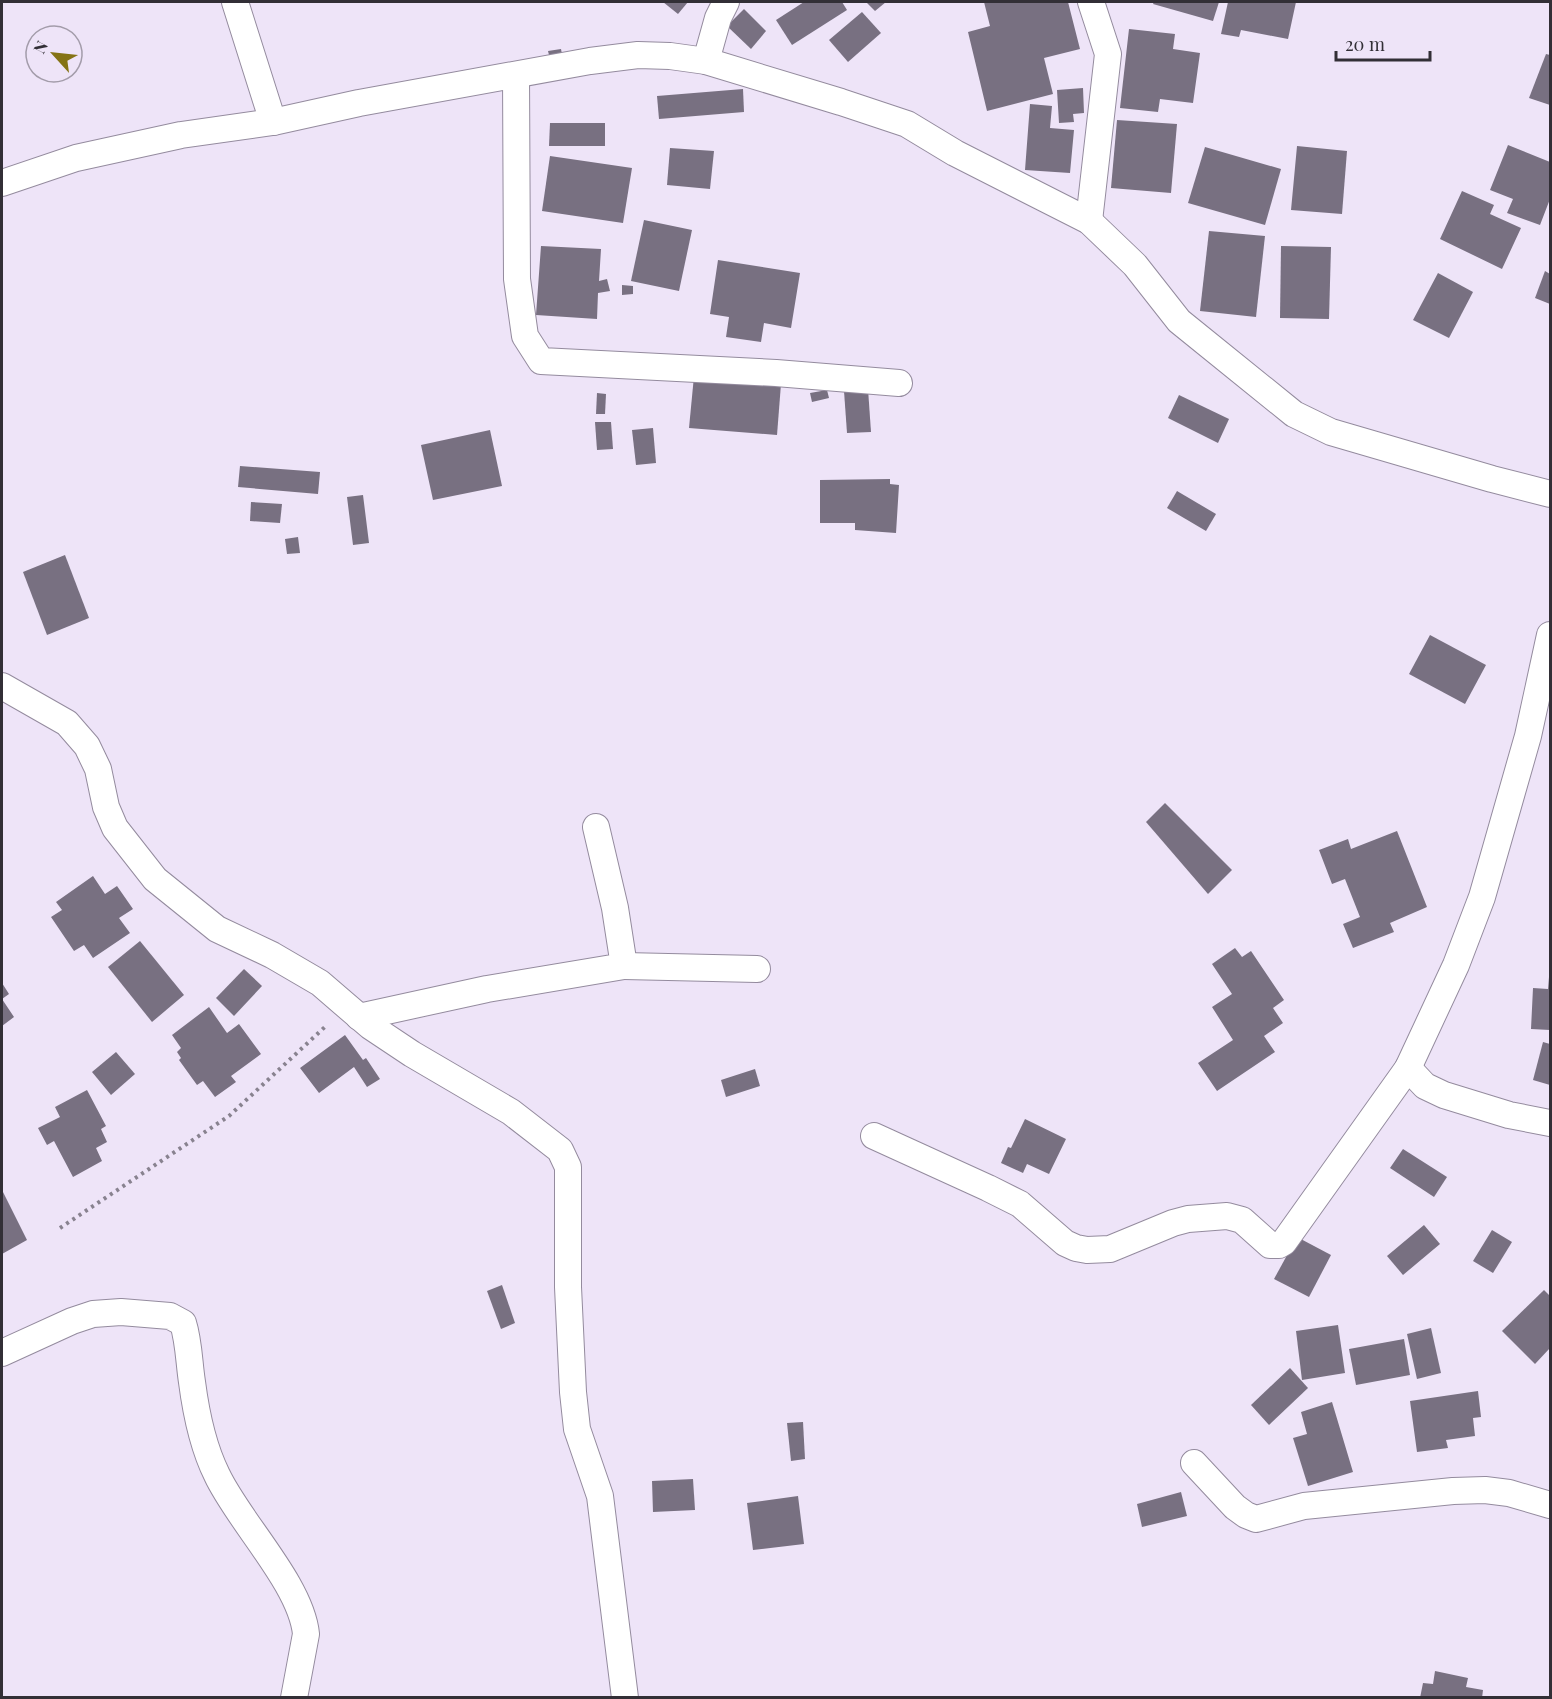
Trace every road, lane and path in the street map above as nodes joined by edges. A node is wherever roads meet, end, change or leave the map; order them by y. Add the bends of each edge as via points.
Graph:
1 (235, 2) edge
2 (726, 2) edge
3 (1091, 2) edge
4 (706, 61) junction
5 (516, 75) junction
6 (273, 122) junction
7 (2, 183) edge
8 (1089, 221) junction
9 (899, 382) dead end
10 (1551, 494) edge
11 (1551, 636) edge
12 (2, 686) edge
13 (596, 827) dead end
14 (624, 966) junction
15 (757, 969) dead end
16 (353, 1012) junction
17 (1408, 1068) junction
18 (1551, 1122) edge
19 (874, 1136) dead end
20 (60, 1228) dead end
21 (2, 1353) edge
22 (1194, 1463) dead end
23 (1551, 1505) edge
24 (294, 1698) edge
25 (625, 1698) edge

1 - 6 street
2 - 4 street
3 - 8 street via 1108,54
4 - 5 street via 638,55
4 - 8 street via 907,124 955,153
5 - 6 street
5 - 9 street via 517,279 525,336 541,361
6 - 7 street via 181,135 76,158
8 - 10 street via 1135,266 1179,321 1302,419 1331,432
11 - 17 street via 1528,736 1482,897 1456,965
12 - 16 street via 67,723 87,746 115,828 155,879 217,929 320,983
13 - 14 street
14 - 15 street
14 - 16 street
16 - 20 path via 229,1116
16 - 25 street via 412,1054 511,1112 554,1144 564,1157 577,1429 600,1496
17 - 18 street via 1425,1086 1444,1095 1509,1115
17 - 19 street via 1279,1245 1270,1245 1242,1220 1227,1216 1180,1221 1110,1249 1076,1248 1020,1204
21 - 24 street via 93,1314 170,1316 183,1323 207,1450 228,1494 288,1587 305,1624
22 - 23 street via 1235,1507 1256,1519 1305,1506 1453,1491 1509,1493

